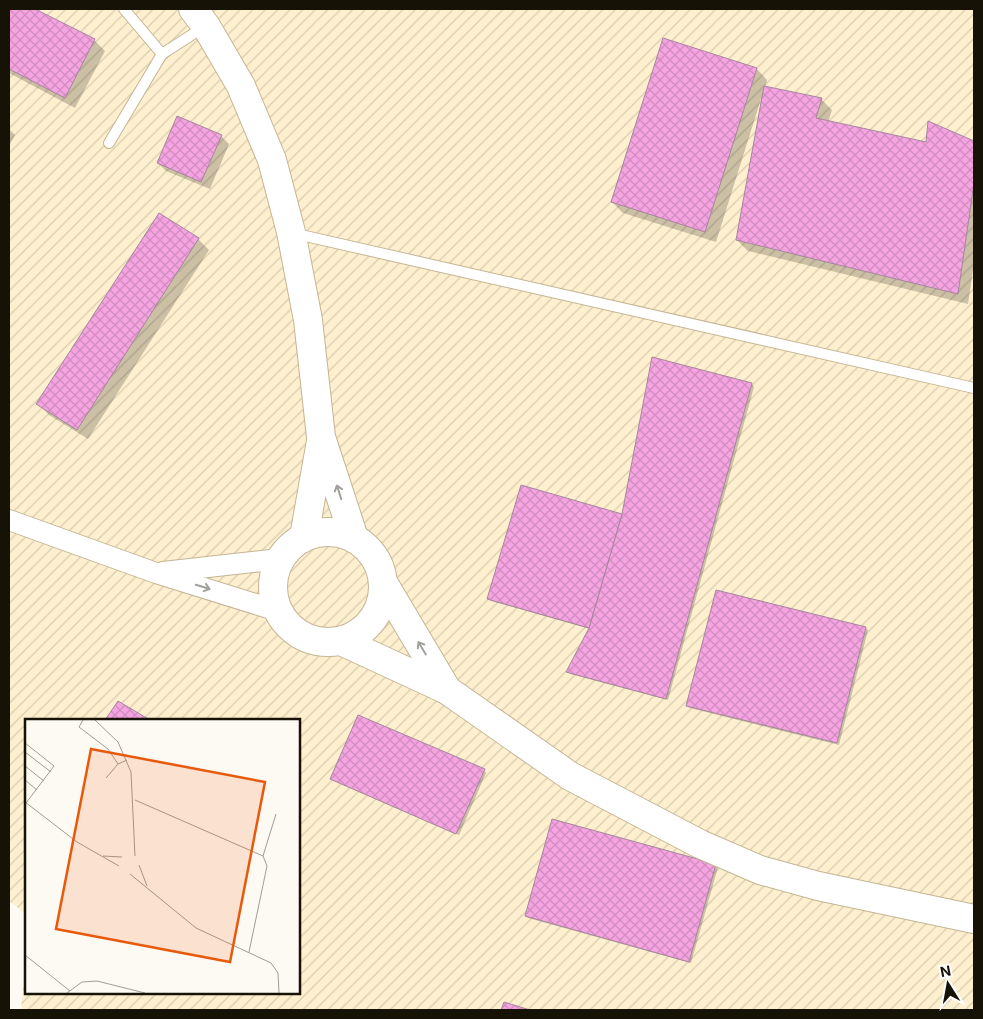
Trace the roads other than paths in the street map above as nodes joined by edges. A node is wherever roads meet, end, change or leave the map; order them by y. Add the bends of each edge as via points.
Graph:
1 (124, 9) edge
2 (199, 18) edge
3 (162, 54) junction
4 (109, 143) dead end
5 (291, 232) junction
6 (974, 388) edge
7 (321, 438) junction
8 (9, 520) edge
9 (304, 537) junction
10 (354, 538) junction
11 (280, 559) junction
12 (156, 573) junction
13 (384, 584) junction
14 (278, 611) junction
15 (341, 641) junction
16 (447, 690) junction
17 (974, 919) edge

1 - 3 lane
2 - 3 lane
2 - 5 main road via 241,86 272,160
3 - 4 lane
5 - 6 lane
5 - 7 main road via 308,320
7 - 9 main road
10 -> 7 main road
8 - 12 street
9 - 10 main road via 320,532 337,532
9 - 11 main road via 290,546
10 - 13 main road via 369,550 379,566
11 - 12 street
11 - 14 main road via 272,594
12 -> 14 street
13 - 15 main road via 381,604 372,620 359,634
16 -> 13 main road
14 - 15 main road via 288,626 304,638 322,642
15 - 16 main road
16 - 17 main road via 570,776 700,844 760,870 818,886

